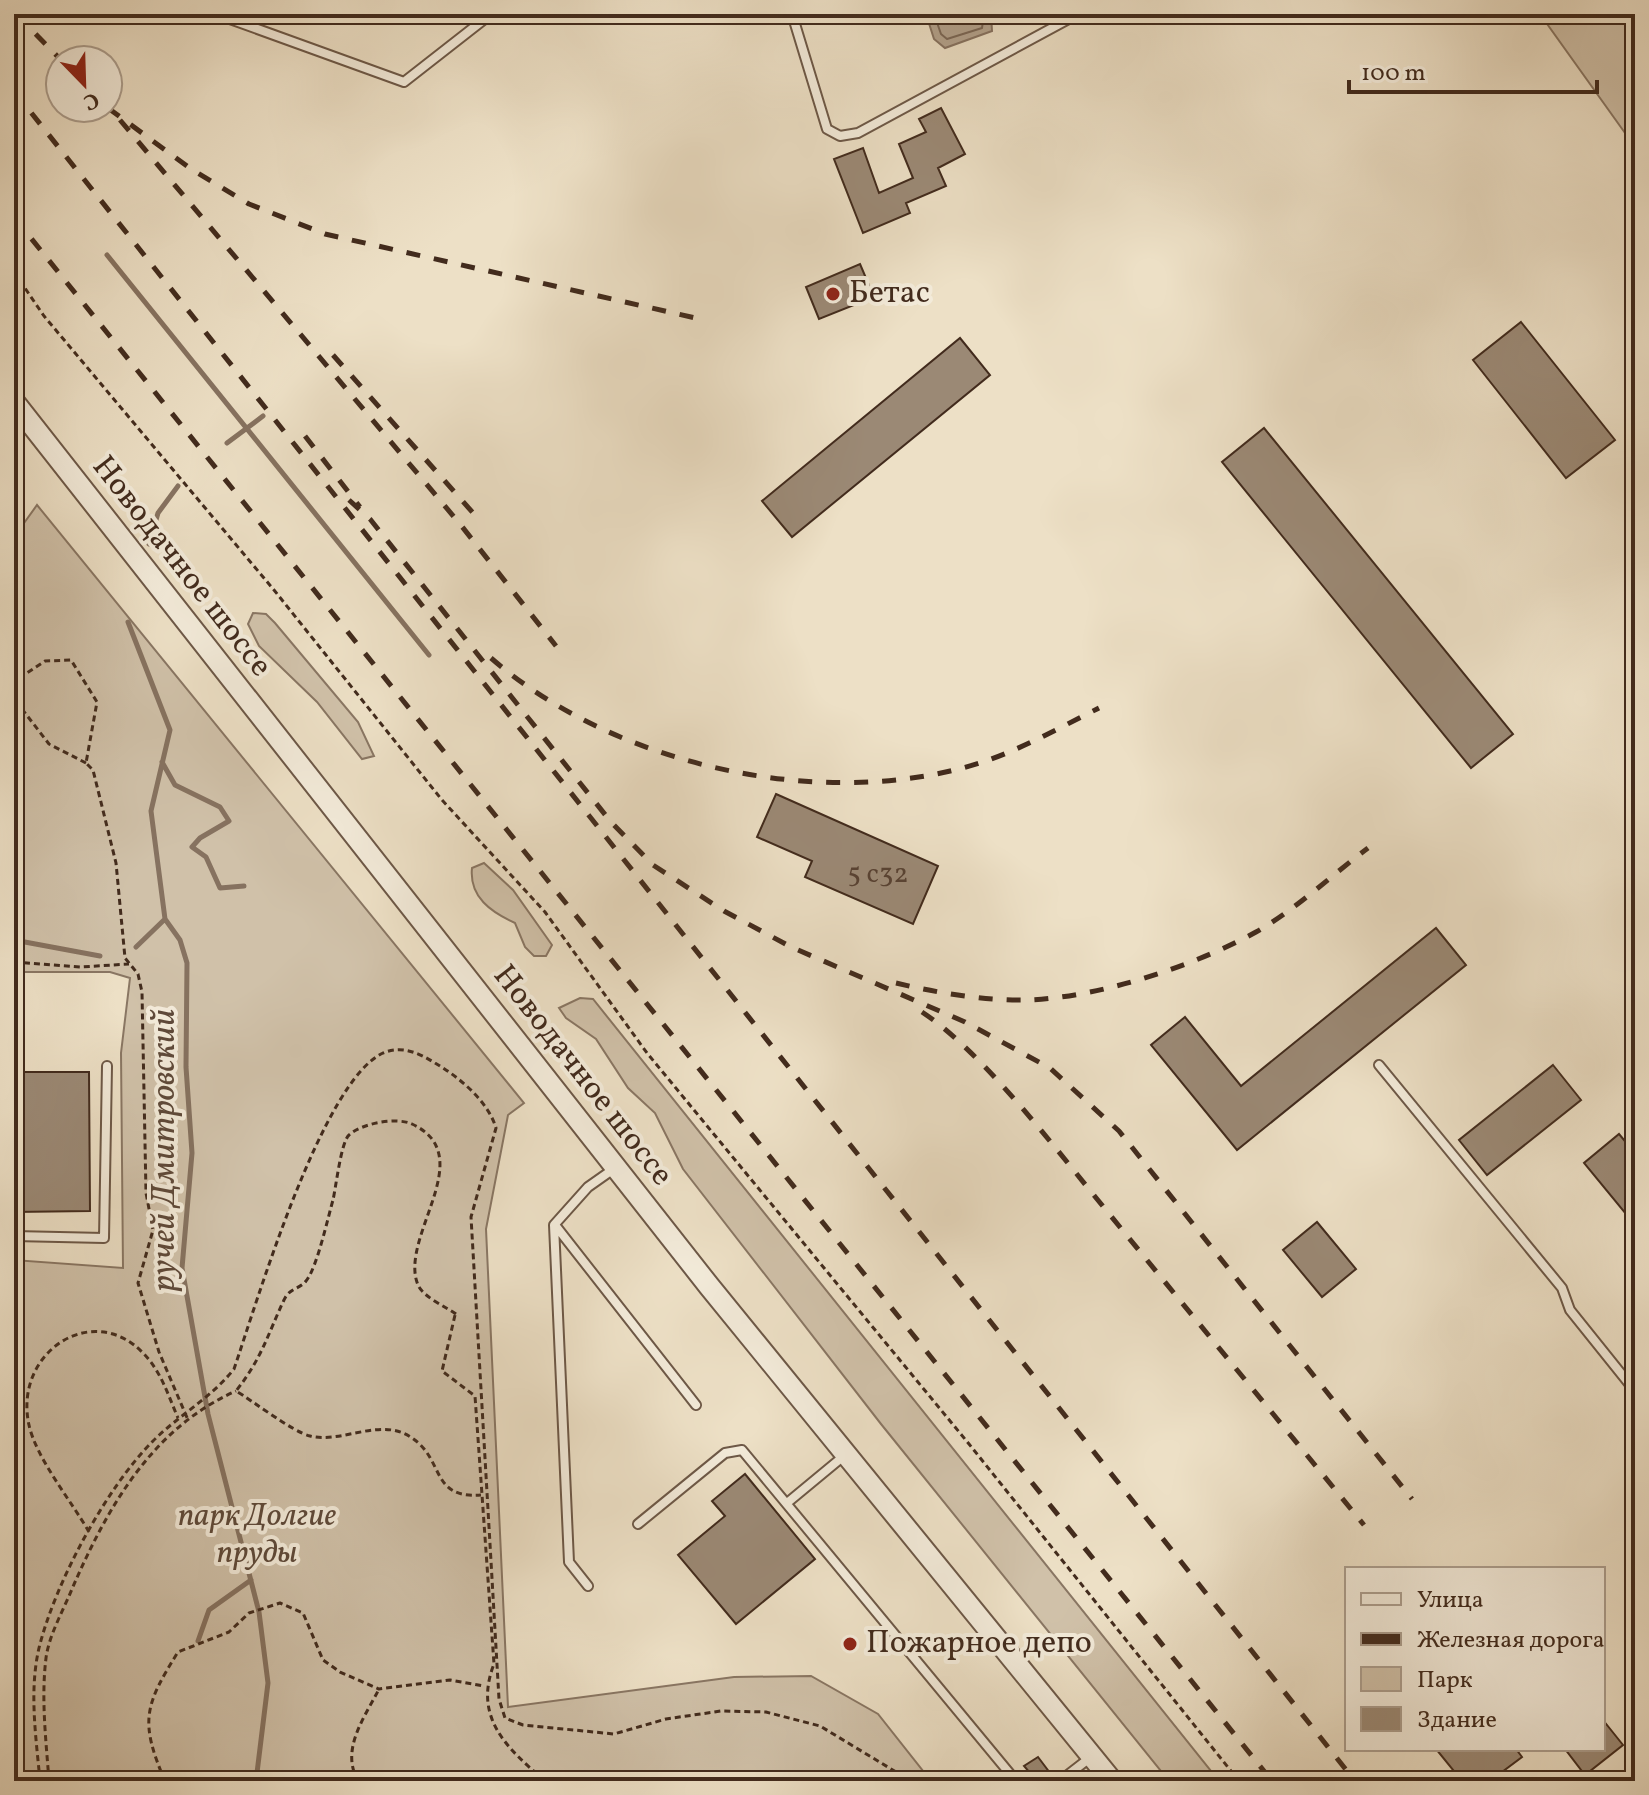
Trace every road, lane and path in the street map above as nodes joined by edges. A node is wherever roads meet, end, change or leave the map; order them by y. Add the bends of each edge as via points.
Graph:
1 (216, 14) edge
2 (491, 14) edge
3 (792, 14) edge
4 (1078, 14) edge
5 (14, 272) edge
6 (14, 402) edge
7 (86, 763) junction
8 (14, 962) edge
9 (129, 964) junction
10 (1379, 1065) dead end
11 (107, 1066) dead end
12 (616, 1167) junction
13 (554, 1225) junction
14 (14, 1236) edge
15 (236, 1391) junction
16 (1635, 1391) edge
17 (696, 1405) dead end
18 (182, 1413) junction
19 (178, 1418) junction
20 (188, 1420) junction
21 (846, 1454) junction
22 (481, 1495) junction
23 (787, 1503) junction
24 (638, 1524) dead end
25 (89, 1532) junction
26 (588, 1586) dead end
27 (485, 1687) junction
28 (379, 1689) junction
29 (1092, 1756) junction
30 (40, 1781) edge
31 (49, 1781) edge
32 (165, 1781) edge
33 (358, 1781) edge
34 (545, 1781) edge
35 (911, 1781) edge
36 (1016, 1781) edge
37 (1060, 1781) edge
38 (1112, 1781) edge
39 (1239, 1781) edge

1 - 2 lane via 404,82
3 - 4 lane via 827,129 840,136 858,133
5 - 39 path via 44,316 442,800 545,912 647,1053
6 - 12 street, Новодачное шоссе
7 - 7 path via 97,702 71,660 45,661 18,679 15,700 49,744
7 - 9 path via 93,770 116,863 120,927
8 - 9 path
9 - 18 path via 142,992 146,1193 153,1230 138,1283
10 - 16 lane via 1562,1288 1570,1310
11 - 14 lane via 104,1238
12 - 13 lane via 588,1187
12 - 21 street, Новодачное шоссе
13 - 17 lane
13 - 26 lane via 569,1562
15 - 20 path
15 - 22 path via 310,1436 392,1428 413,1438 447,1490
15 - 22 path via 261,1358 285,1296 306,1281 326,1226 345,1141 377,1123 407,1121 431,1138 440,1182 418,1238 417,1283 456,1314 442,1371 475,1396
18 - 19 path
18 - 20 path
18 - 35 path via 215,1391 234,1369 311,1153 338,1105 358,1075 381,1054 418,1053 476,1097 496,1128 471,1217 499,1699 505,1718 523,1725 614,1734 721,1711 766,1712 820,1726
19 - 25 path via 110,1490
19 - 25 path via 142,1351 105,1332 81,1334 52,1346 34,1366 29,1425
20 - 31 path via 157,1446 120,1493 57,1623 46,1655 43,1712
21 - 23 lane
21 - 29 street, Новодачное шоссе
22 - 27 path via 494,1664
23 - 24 lane via 748,1455 733,1449
23 - 36 lane
25 - 30 path via 39,1648 33,1698
27 - 28 path via 450,1680
27 - 34 path via 493,1723 506,1748
28 - 32 path via 323,1660 303,1613 280,1603 249,1613 229,1632 178,1652 162,1678 147,1710 149,1739
28 - 33 path via 357,1729 352,1755
29 - 37 lane
29 - 38 street, Новодачное шоссе

